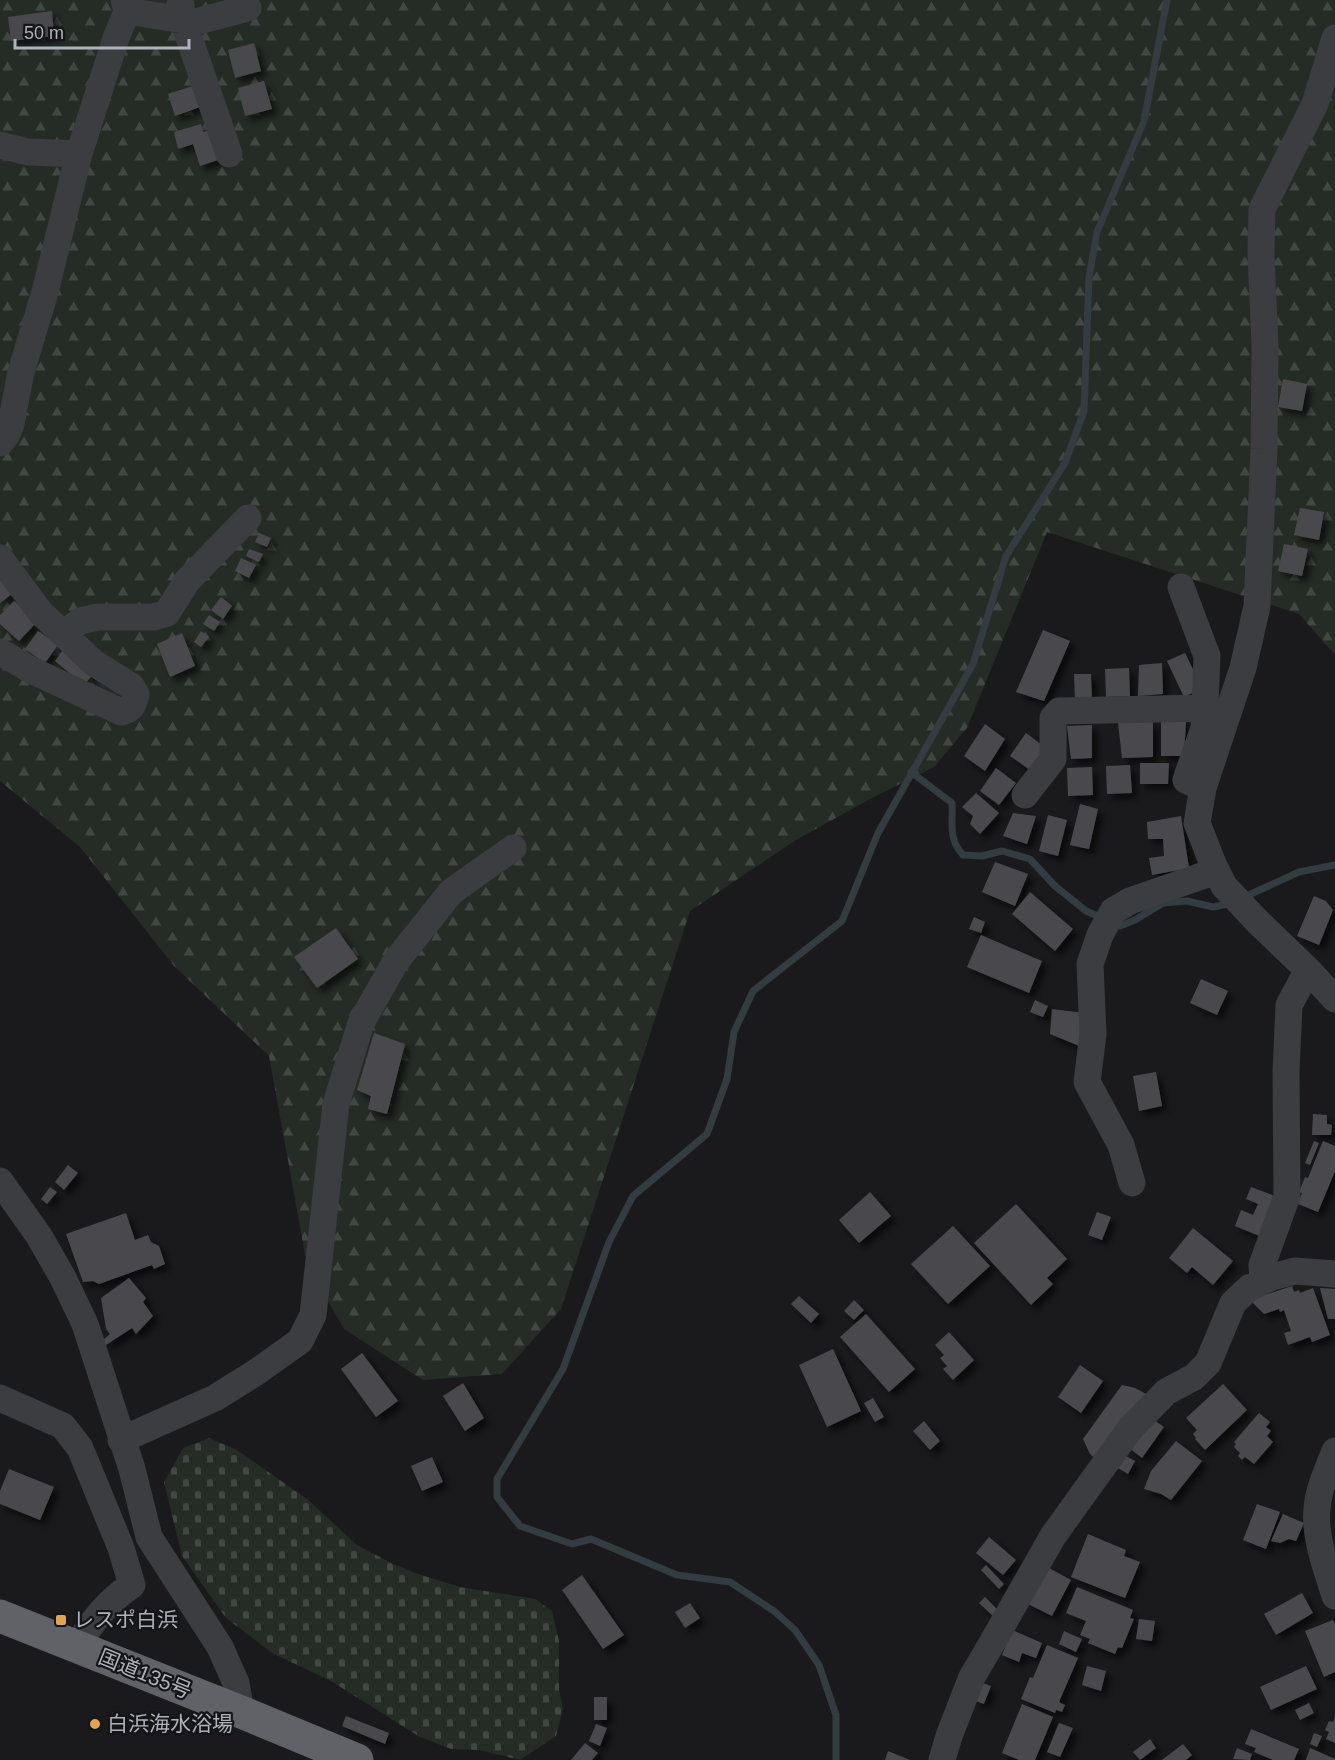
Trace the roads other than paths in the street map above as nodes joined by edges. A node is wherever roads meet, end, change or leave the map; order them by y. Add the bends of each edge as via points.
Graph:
1 (126, 5) edge
2 (248, 8) dead end
3 (182, 10) edge
4 (1335, 38) edge
5 (0, 145) edge
6 (79, 154) junction
7 (229, 154) dead end
8 (0, 443) edge
9 (248, 518) dead end
10 (0, 558) edge
11 (1182, 587) dead end
12 (64, 634) junction
13 (0, 652) edge
14 (1204, 708) junction
15 (1203, 788) junction
16 (1025, 795) dead end
17 (513, 848) dead end
18 (1216, 871) junction
19 (1308, 970) junction
20 (1335, 999) edge
21 (0, 1180) edge
22 (1132, 1183) dead end
23 (1335, 1274) edge
24 (1263, 1281) junction
25 (0, 1398) edge
26 (122, 1440) junction
27 (1335, 1451) edge
28 (1335, 1596) edge
29 (0, 1616) edge
30 (77, 1647) junction
31 (241, 1712) junction
32 (357, 1760) edge
33 (942, 1760) edge

1 - 3 street
1 - 6 street
2 - 3 street via 195,22
3 - 7 street
4 - 15 street via 1315,104 1262,209 1265,346 1257,606 1243,668
5 - 6 street via 28,152
6 - 8 street via 21,372 11,424
9 - 12 street via 187,581 167,613 154,617 98,617 80,621
10 - 12 street via 41,613
11 - 14 street via 1207,656
12 - 13 street via 94,663 131,686 136,694 128,710 121,712 96,701
14 - 15 street via 1204,728 1186,780
14 - 16 street via 1059,711 1053,718 1053,759
15 - 18 street via 1197,823
17 - 26 street via 452,892 396,961 361,1023 336,1104 313,1315 300,1341 215,1398
18 - 19 street via 1224,886
18 - 22 street via 1130,901 1113,911 1090,964 1093,1035 1087,1082 1121,1145
19 - 20 street
19 - 24 street via 1290,1005 1287,1196 1262,1264
21 - 26 street via 39,1236 85,1324
23 - 24 street via 1295,1271
24 - 33 street via 1233,1304 1208,1363 1194,1377 1166,1392 1130,1429 1053,1536 972,1677
25 - 30 street via 63,1426 80,1448 121,1548 132,1585 90,1623
26 - 31 street via 149,1537 220,1647 236,1683
27 - 28 street via 1317,1513 1323,1558
29 - 30 highway, 国道135号
30 - 31 highway, 国道135号
31 - 32 highway, 国道135号

